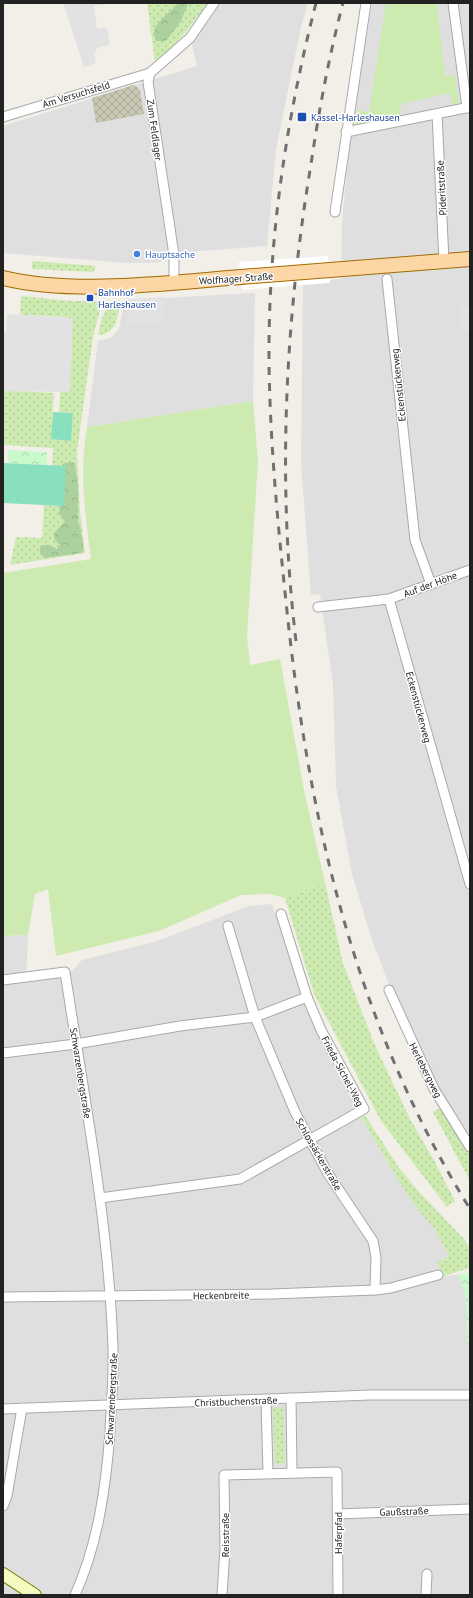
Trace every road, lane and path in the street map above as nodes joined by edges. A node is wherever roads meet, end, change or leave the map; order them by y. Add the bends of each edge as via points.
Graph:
1 (214, 3) edge
2 (366, 3) edge
3 (453, 3) edge
4 (150, 73) junction
5 (468, 108) edge
6 (437, 114) junction
7 (3, 117) edge
8 (346, 132) junction
9 (335, 212) dead end
10 (470, 259) edge
11 (444, 261) junction
12 (3, 278) edge
13 (387, 279) dead end
14 (174, 282) junction
15 (470, 570) edge
16 (431, 584) junction
17 (389, 599) junction
18 (318, 607) dead end
19 (470, 884) edge
20 (281, 914) dead end
21 (228, 926) dead end
22 (3, 980) edge
23 (389, 990) dead end
24 (307, 997) junction
25 (255, 1017) junction
26 (76, 1044) junction
27 (3, 1053) edge
28 (309, 1139) junction
29 (470, 1147) edge
30 (100, 1198) junction
31 (438, 1276) dead end
32 (375, 1290) junction
33 (111, 1296) junction
34 (3, 1297) edge
35 (470, 1395) edge
36 (290, 1398) junction
37 (266, 1400) junction
38 (112, 1406) junction
39 (22, 1408) junction
40 (3, 1409) edge
41 (268, 1473) junction
42 (292, 1473) junction
43 (3, 1506) edge
44 (470, 1509) edge
45 (338, 1514) junction
46 (3, 1574) edge
47 (427, 1574) dead end
48 (35, 1595) edge
49 (75, 1595) edge
50 (222, 1595) edge
51 (338, 1595) edge
52 (426, 1595) edge

1 - 4 street via 190,38
2 - 8 street
3 - 5 street
4 - 7 street, Am Versuchsfeld
4 - 14 street, Zum Feldlager via 148,82 175,266
5 - 6 street
6 - 8 street
6 - 11 street, Pideritstraße
8 - 9 street
10 - 11 main road, Wolfhager Straße
11 - 14 main road, Wolfhager Straße, bridge
12 - 14 main road, Wolfhager Straße via 59,286
13 - 16 street, Eckenstückerweg via 415,540
15 - 16 street, Auf der Höhe
16 - 17 street, Auf der Höhe
17 - 18 street
17 - 19 street, Eckenstückerweg
20 - 24 street, Frieda-Sichel-Weg
21 - 25 street, Schlossäckerstraße
22 - 26 street, Schwarzenbergstraße via 65,972
23 - 29 street, Herlebergweg via 434,1089
24 - 25 street
24 - 28 street, Frieda-Sichel-Weg via 321,1030 364,1109
25 - 26 street via 180,1026
25 - 28 street, Schlossäckerstraße
26 - 27 street
26 - 30 street, Schwarzenbergstraße
28 - 30 street via 240,1179
28 - 32 street, Schlossäckerstraße via 327,1172 373,1241 376,1257
30 - 33 street, Schwarzenbergstraße
31 - 32 street, Heckenbreite
32 - 33 street, Heckenbreite
33 - 34 street, Heckenbreite
33 - 38 street, Schwarzenbergstraße via 114,1351
35 - 36 street, Christbuchenstraße
36 - 37 street, Christbuchenstraße
36 - 42 street
37 - 38 street, Christbuchenstraße
37 - 41 street
38 - 39 street, Christbuchenstraße
38 - 49 street, Schwarzenbergstraße via 108,1461 99,1519 86,1571
39 - 40 street, Christbuchenstraße
39 - 43 street via 7,1496
41 - 42 street
41 - 50 street, Reisstraße via 224,1475 225,1549
42 - 45 street, Haferpfad via 337,1472
44 - 45 street, Gaußstraße
45 - 51 street, Haferpfad
46 - 48 main road
47 - 52 street

